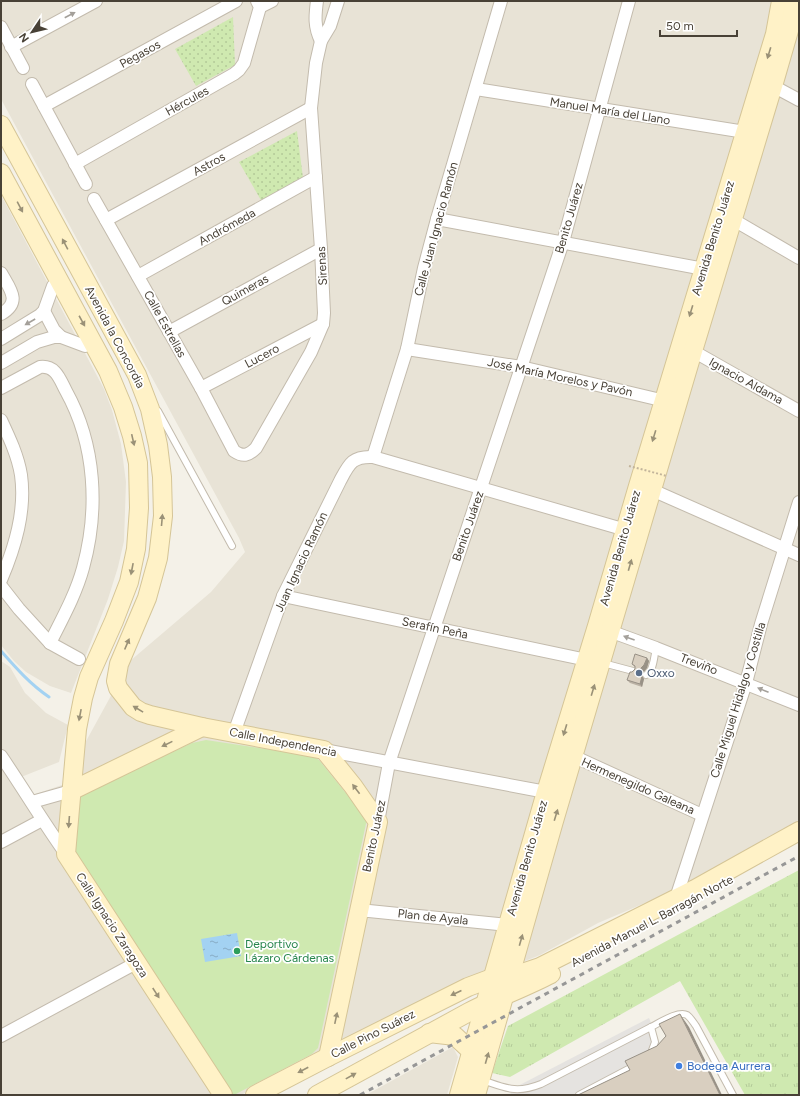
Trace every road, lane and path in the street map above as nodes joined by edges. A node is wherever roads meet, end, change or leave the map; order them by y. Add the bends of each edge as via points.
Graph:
1 (96, 1) edge
2 (236, 1) edge
3 (272, 1) edge
4 (317, 1) edge
5 (338, 1) edge
6 (501, 1) edge
7 (629, 1) edge
8 (781, 1) edge
9 (795, 1) edge
10 (258, 4) edge
11 (1, 27) edge
12 (794, 29) edge
13 (321, 41) junction
14 (11, 47) junction
15 (23, 68) dead end
16 (32, 84) dead end
17 (773, 86) junction
18 (476, 89) junction
19 (799, 100) edge
20 (44, 106) junction
21 (311, 108) junction
22 (599, 109) junction
23 (1, 125) edge
24 (745, 132) junction
25 (75, 164) junction
26 (1, 173) edge
27 (316, 178) junction
28 (86, 184) dead end
29 (94, 198) dead end
30 (437, 219) junction
31 (732, 219) junction
32 (106, 220) junction
33 (563, 242) junction
34 (321, 249) junction
35 (799, 258) edge
36 (704, 269) junction
37 (80, 271) junction
38 (1, 273) edge
39 (138, 276) junction
40 (60, 282) junction
41 (44, 311) junction
42 (1, 314) edge
43 (323, 324) junction
44 (113, 330) junction
45 (13, 332) junction
46 (169, 332) junction
47 (61, 337) junction
48 (1, 339) edge
49 (93, 341) junction
50 (407, 349) junction
51 (24, 350) junction
52 (693, 351) junction
53 (1, 362) edge
54 (521, 367) junction
55 (138, 375) junction
56 (1, 388) edge
57 (201, 388) junction
58 (665, 401) junction
59 (799, 410) edge
60 (1, 420) edge
61 (234, 451) joint
62 (373, 456) junction
63 (629, 466) dead end
64 (667, 476) dead end
65 (482, 487) junction
66 (652, 490) junction
67 (799, 502) edge
68 (626, 530) junction
69 (232, 546) dead end
70 (785, 548) junction
71 (799, 555) edge
72 (1, 580) edge
73 (1, 586) edge
74 (283, 596) junction
75 (433, 628) junction
76 (604, 629) junction
77 (50, 643) junction
78 (656, 648) junction
79 (79, 659) dead end
80 (594, 661) junction
81 (633, 671) edge
82 (646, 675) dead end
83 (89, 677) junction
84 (116, 681) junction
85 (746, 683) junction
86 (799, 704) edge
87 (202, 727) junction
88 (234, 733) junction
89 (324, 750) junction
90 (1, 756) edge
91 (573, 756) junction
92 (389, 762) junction
93 (71, 791) junction
94 (546, 792) junction
95 (32, 802) junction
96 (702, 815) junction
97 (42, 820) junction
98 (378, 822) junction
99 (799, 831) edge
100 (1, 842) edge
101 (799, 843) edge
102 (66, 854) junction
103 (676, 898) junction
104 (359, 910) junction
105 (508, 925) junction
106 (136, 963) junction
107 (492, 978) junction
108 (510, 978) junction
109 (504, 996) junction
110 (486, 1003) junction
111 (650, 1027) junction
112 (429, 1033) junction
113 (1, 1036) edge
114 (471, 1051) junction
115 (328, 1056) junction
116 (479, 1088) edge
117 (223, 1095) edge
118 (255, 1095) edge
119 (317, 1095) edge
120 (459, 1095) edge
121 (579, 1095) edge
122 (733, 1095) edge

14 -> 1 street
2 - 20 street, Pegasos
3 - 10 street, Hércules
4 - 13 street via 314,16
5 - 13 street, Sirenas via 330,26
6 - 18 street, Calle Juan Ignacio Ramón
7 - 22 street, Benito Juárez
8 -> 24 main road, Avenida Benito Juárez via 775,34
9 - 12 main road, Avenida Benito Juárez
10 - 25 street, Hércules via 244,63 239,70
11 - 14 street
12 - 17 main road, Avenida Benito Juárez
13 - 21 street, Sirenas
14 - 15 street
16 - 20 street
17 - 19 street
17 - 31 main road, Avenida Benito Juárez
18 - 22 street, Manuel María del Llano
18 - 30 street, Calle Juan Ignacio Ramón
20 - 25 street
21 - 27 street, Sirenas
21 - 32 street, Astros
22 - 24 street, Manuel María del Llano
22 - 33 street, Benito Juárez
37 -> 23 main road, Avenida la Concordia
24 - 36 main road, Avenida Benito Juárez
25 - 28 street
26 -> 40 main road, Avenida la Concordia
27 - 34 street, Sirenas
27 - 39 street, Andrómeda
29 - 32 street, Calle Estrellas
30 - 33 street
30 - 50 street, Calle Juan Ignacio Ramón
31 - 35 street
31 - 52 main road, Avenida Benito Juárez
32 - 39 street, Calle Estrellas
33 - 36 street
33 - 54 street, Benito Juárez
34 - 43 street, Sirenas
34 - 46 street, Quimeras
36 -> 58 main road, Avenida Benito Juárez
37 - 40 main road
37 - 44 main road, Avenida la Concordia
38 - 42 street via 13,299 11,307
39 - 46 street, Calle Estrellas
40 - 41 street via 52,286
40 -> 49 main road, Avenida la Concordia
41 -> 45 street
41 - 47 street via 54,330
43 - 57 street, Lucero
43 - 61 street, Sirenas via 311,352 256,448 246,456
44 - 49 main road
44 - 55 main road, Avenida la Concordia
45 - 48 street
45 - 51 street
46 - 57 street, Calle Estrellas
47 - 49 street via 85,346
47 - 51 street via 46,339
49 -> 83 main road, Avenida la Concordia via 117,391 132,436 138,463 139,508 130,582
50 - 54 street, José María Morelos y Pavón
50 - 62 street, Calle Juan Ignacio Ramón
51 - 53 street
52 - 59 street, Ignacio Aldama
52 - 66 main road, Avenida Benito Juárez
54 - 58 street, José María Morelos y Pavón
54 - 65 street, Benito Juárez
55 - 69 lane
84 -> 55 main road, Avenida la Concordia via 118,664 146,598 158,558 163,516 158,444 150,409
56 - 77 street via 40,367 46,366 54,370 70,397 84,434 93,513 90,539 69,605
57 - 61 street, Calle Estrellas
58 -> 68 main road, Avenida Benito Juárez
60 - 72 street via 11,440 21,475 22,505 18,532
62 - 65 street
62 - 74 street, Juan Ignacio Ramón via 363,456 349,465
63 - 64 path, bridge
65 - 68 street
65 - 75 street, Benito Juárez
66 - 70 street
76 -> 66 main road, Avenida Benito Juárez
67 - 70 street, Calle Miguel Hidalgo y Costilla
68 - 76 main road, Avenida Benito Juárez
70 - 71 street
70 - 85 street, Calle Miguel Hidalgo y Costilla
73 - 77 street
74 - 75 street, Serafín Peña
74 - 88 street, Juan Ignacio Ramón
75 - 80 street, Serafín Peña
75 - 92 street, Benito Juárez
78 -> 76 street, Treviño
76 - 80 main road, Avenida Benito Juárez
77 - 79 street
78 - 82 lane via 650,673
78 - 85 street, Treviño
80 - 81 lane
91 -> 80 main road, Avenida Benito Juárez
80 -> 94 main road, Avenida Benito Juárez
83 - 84 main road
83 -> 93 main road, Avenida la Concordia via 77,729
87 -> 84 main road, Calle Independencia via 141,712 127,701
86 -> 85 street, Treviño
85 - 96 street, Calle Miguel Hidalgo y Costilla
87 - 88 main road, Calle Independencia
87 -> 93 main road
88 - 89 main road, Calle Independencia
89 - 92 street, Calle Independencia
98 -> 89 main road
90 - 95 street, Calle Ignacio Zaragoza
91 - 96 street, Hermenegildo Galeana
108 -> 91 main road, Avenida Benito Juárez
92 - 94 street, Calle Independencia
92 - 98 street, Benito Juárez
93 - 95 street
93 -> 102 main road, Avenida la Concordia
94 - 105 main road, Avenida Benito Juárez
95 - 97 street, Calle Ignacio Zaragoza
96 - 103 street, Calle Miguel Hidalgo y Costilla
97 - 100 street
97 - 102 street, Calle Ignacio Zaragoza
98 - 104 main road, Benito Juárez
99 - 103 main road, Avenida Manuel L. Barragán Norte
101 - 109 main road, Avenida Manuel L. Barragán Norte via 582,958
102 - 106 main road, Calle Ignacio Zaragoza
103 - 108 main road, Avenida Manuel L. Barragán Norte via 540,967
104 - 105 street, Plan de Ayala
115 -> 104 main road, Benito Juárez
105 - 107 main road, Avenida Benito Juárez
106 - 113 street
106 -> 117 main road, Calle Ignacio Zaragoza
107 - 108 main road
107 - 110 main road, Avenida Benito Juárez
107 -> 115 main road, Calle Pino Suárez via 445,998
108 - 109 main road, Avenida Benito Juárez
109 - 110 main road, Avenida Manuel L. Barragán Norte
116 -> 109 main road, Avenida Benito Juárez
110 - 112 main road, Calle Pino Suárez
110 - 114 main road, Avenida Benito Juárez
111 - 116 lane via 529,1089
111 - 121 lane via 656,1042 644,1060
111 - 122 lane via 677,1015 688,1016 696,1026
112 - 114 main road via 455,1036
119 -> 112 main road, Calle Pino Suárez
114 - 120 main road, Avenida Benito Juárez
115 -> 118 main road, Calle Pino Suárez

